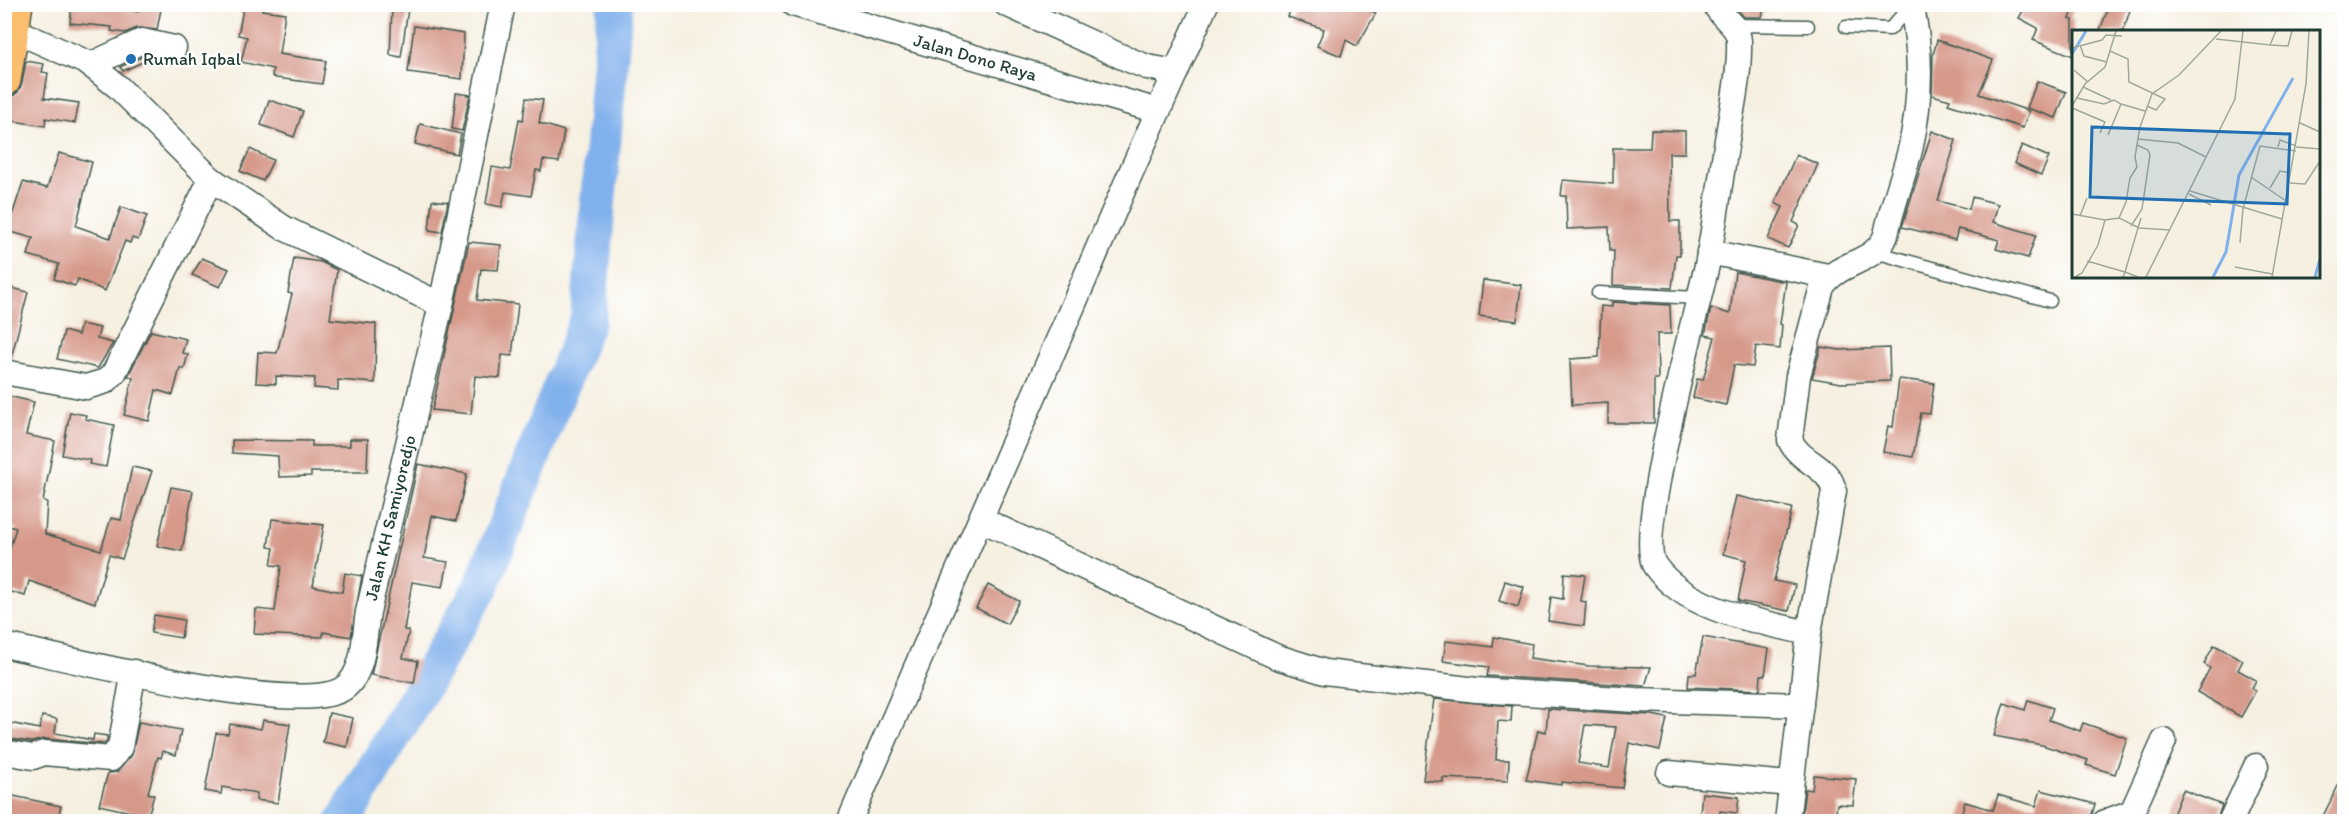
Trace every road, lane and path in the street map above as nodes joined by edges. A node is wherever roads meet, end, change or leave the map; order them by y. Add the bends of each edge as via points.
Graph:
1 (503, 4) edge
2 (793, 4) edge
3 (1006, 4) edge
4 (1206, 4) edge
5 (1715, 4) edge
6 (1911, 5) edge
7 (14, 17) edge
8 (1733, 25) junction
9 (1808, 26) dead end
10 (1846, 27) dead end
11 (174, 48) dead end
12 (90, 65) junction
13 (1176, 72) junction
14 (4, 80) edge
15 (1158, 111) junction
16 (212, 178) junction
17 (1709, 252) junction
18 (1875, 252) junction
19 (1828, 276) junction
20 (1598, 293) dead end
21 (1698, 298) junction
22 (2050, 301) dead end
23 (441, 305) junction
24 (4, 372) edge
25 (982, 520) junction
26 (1809, 633) junction
27 (4, 645) edge
28 (134, 672) junction
29 (1801, 705) junction
30 (2164, 741) dead end
31 (4, 752) edge
32 (2256, 766) dead end
33 (1669, 773) dead end
34 (1790, 783) junction
35 (2142, 817) edge
36 (849, 822) edge
37 (1787, 822) edge
38 (2105, 822) edge
39 (2229, 822) edge

1 - 23 street, Jalan KH Samiyoredjo
2 - 15 street, Jalan Dono Raya
3 - 13 street via 1147,67
4 - 13 street
5 - 8 street
6 - 10 lane via 1890,29
6 - 18 street via 1920,53 1911,146 1883,244
7 - 12 street
7 - 14 main road
8 - 9 lane
8 - 17 street via 1739,39 1733,104
11 - 12 street via 142,41
12 - 16 street
13 - 15 street
15 - 25 street
16 - 23 street via 284,228
16 - 24 street via 114,373 106,381 86,387
17 - 19 street
17 - 21 street
18 - 19 street
18 - 22 lane
19 - 26 street via 1798,376 1790,430 1793,447 1829,476 1834,491
20 - 21 lane
21 - 26 street via 1650,528 1653,565 1673,587 1726,613
23 - 28 street, Jalan KH Samiyoredjo via 368,612 360,664 353,679 327,696 300,698 230,692
25 - 29 street via 1277,657 1325,672 1477,690
25 - 36 street
26 - 29 street
27 - 28 street, Jalan KH Samiyoredjo
28 - 31 street via 120,747 111,759 44,753 33,757
29 - 34 street
30 - 35 street
32 - 39 street
33 - 34 street
34 - 37 street
35 - 38 street

